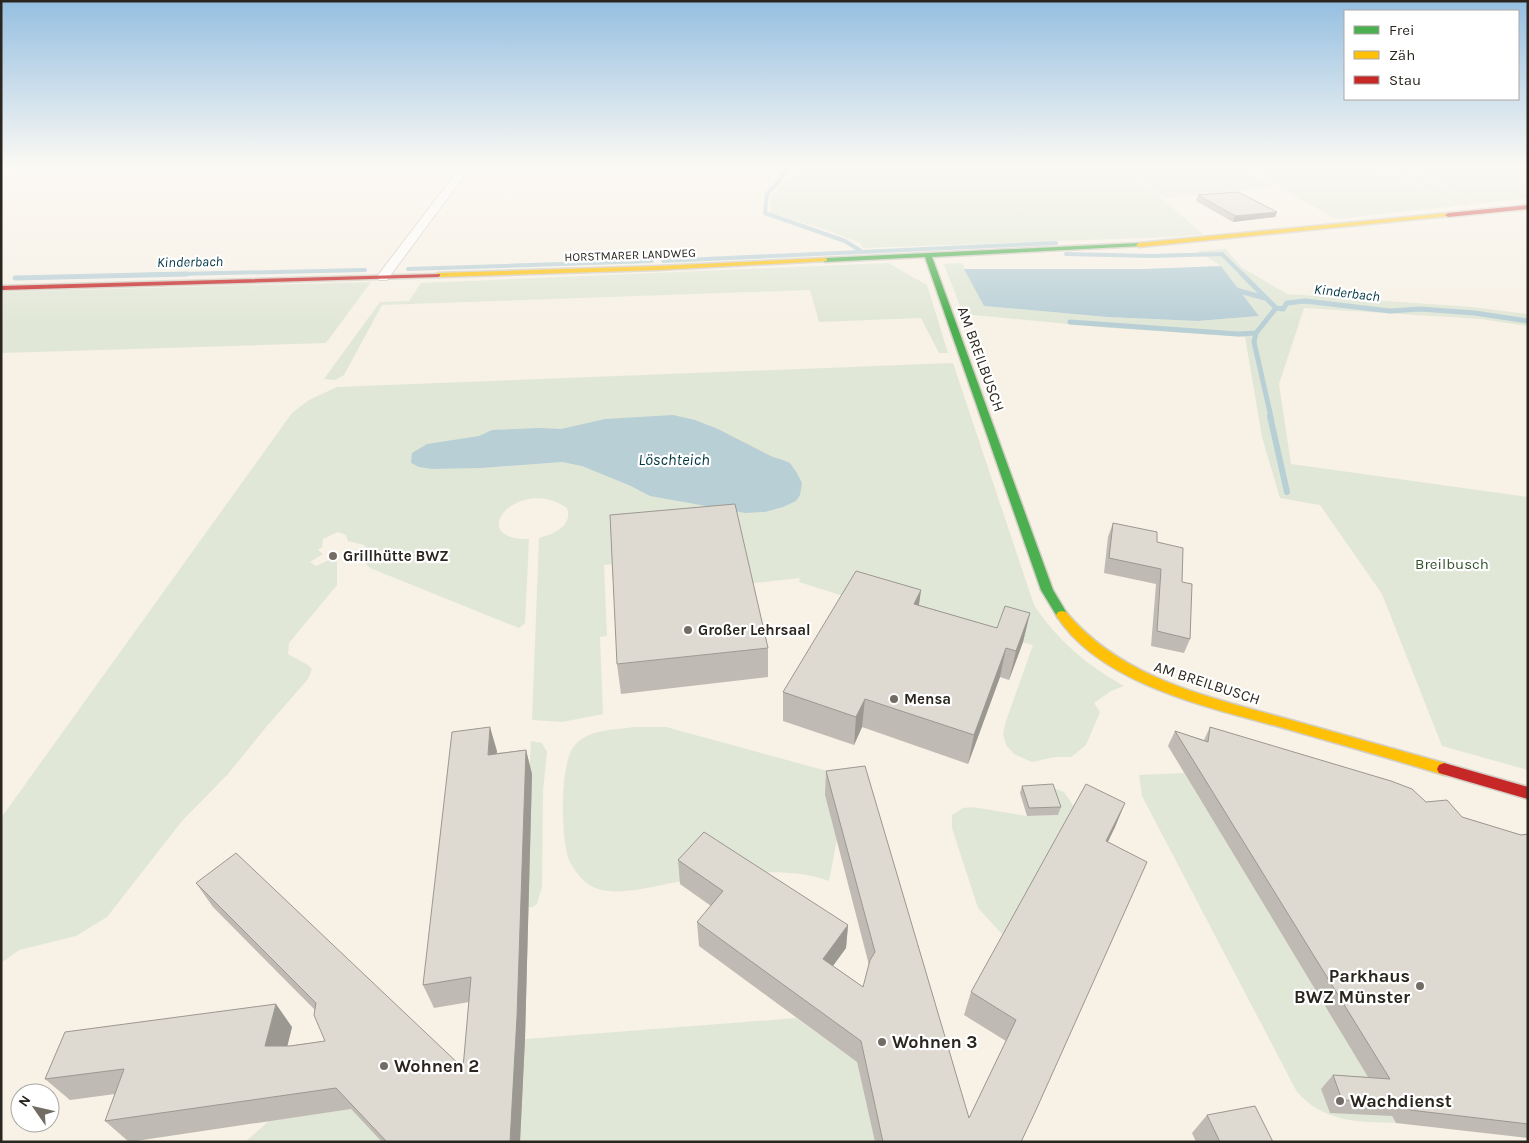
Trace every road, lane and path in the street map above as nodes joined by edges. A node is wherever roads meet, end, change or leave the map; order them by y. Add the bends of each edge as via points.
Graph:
1 (427, 218) edge
2 (1422, 218) edge
3 (928, 256) junction
4 (383, 277) junction
5 (1, 288) edge
6 (1528, 793) edge

1 - 4 street
2 - 3 street, HORSTMARER LANDWEG via 1200,242
3 - 4 street, HORSTMARER LANDWEG
3 - 6 street, AM BREILBUSCH via 1047,590 1063,617 1088,643 1124,668 1182,694
4 - 5 street, HORSTMARER LANDWEG

